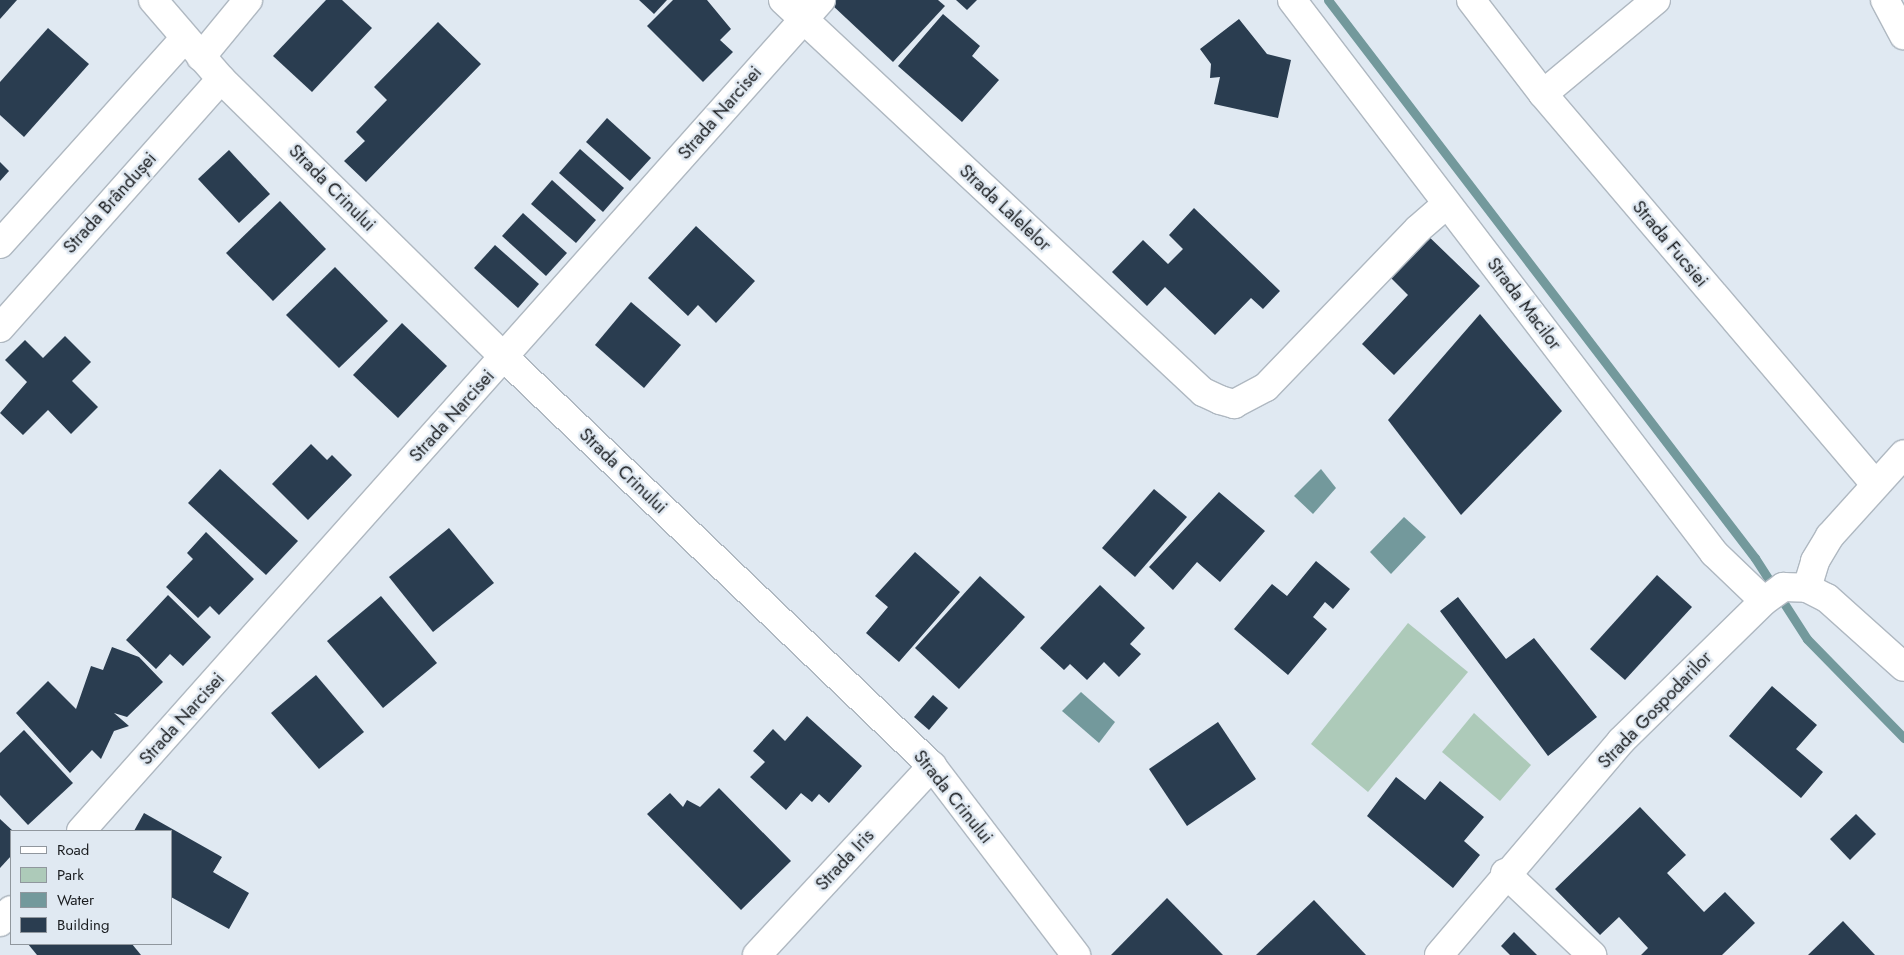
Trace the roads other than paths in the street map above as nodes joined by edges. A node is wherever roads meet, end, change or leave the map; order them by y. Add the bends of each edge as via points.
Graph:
1 (153, 0) edge
2 (248, 0) edge
3 (783, 0) edge
4 (820, 0) edge
5 (1292, 0) edge
6 (1471, 0) edge
7 (1656, 0) edge
8 (1885, 0) edge
9 (802, 20) junction
10 (1904, 36) edge
11 (193, 48) junction
12 (221, 78) junction
13 (1542, 94) junction
14 (1448, 204) junction
15 (0, 244) edge
16 (0, 328) edge
17 (504, 358) junction
18 (1904, 454) edge
19 (1875, 484) junction
20 (1781, 593) junction
21 (1904, 667) edge
22 (932, 766) junction
23 (83, 830) edge
24 (1505, 873) junction
25 (10, 911) edge
26 (0, 922) edge
27 (758, 955) edge
28 (1076, 955) edge
29 (1439, 955) edge
30 (1592, 955) edge

1 - 11 street, Strada Crinului
2 - 11 street
3 - 9 street, Strada Lalelelor
4 - 9 street, Strada Narcisei
5 - 14 street, Strada Macilor
6 - 13 street, Strada Fucsiei
7 - 13 street
8 - 10 street
9 - 14 street, Strada Lalelelor via 1203,392 1234,404 1266,387 1418,229
9 - 17 street, Strada Narcisei
11 - 12 street, Strada Crinului
11 - 15 street
12 - 16 street, Strada Brândușei
12 - 17 street, Strada Crinului
13 - 19 street, Strada Fucsiei
14 - 20 street, Strada Macilor via 1714,553
17 - 22 street, Strada Crinului
17 - 23 street, Strada Narcisei
18 - 19 street
19 - 20 street via 1830,536 1816,561
20 - 21 street via 1846,612
20 - 24 street, Strada Gospodarilor via 1622,741
22 - 27 street, Strada Iris
22 - 28 street, Strada Crinului
24 - 29 street, Strada Gospodarilor
24 - 30 street
25 - 26 street

